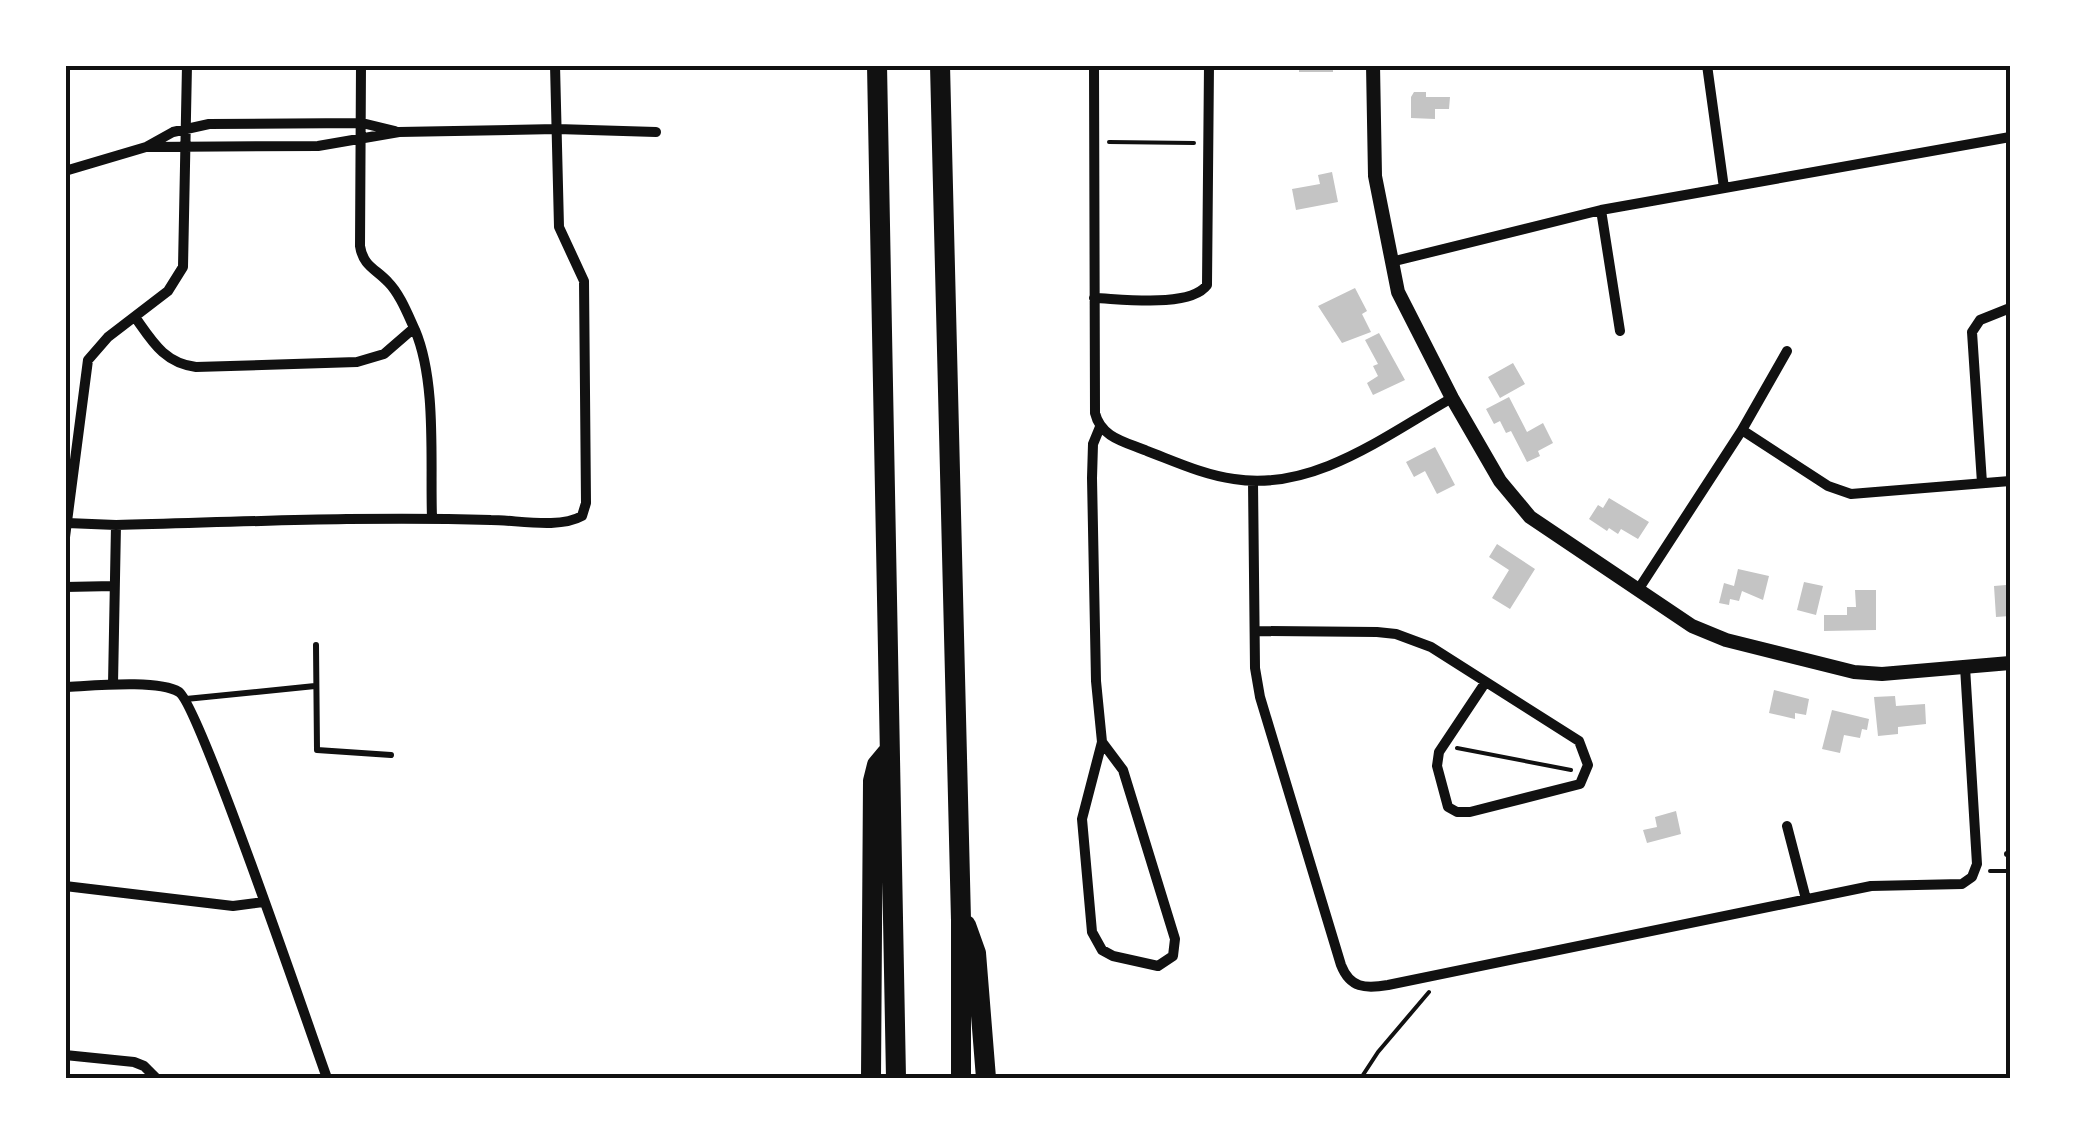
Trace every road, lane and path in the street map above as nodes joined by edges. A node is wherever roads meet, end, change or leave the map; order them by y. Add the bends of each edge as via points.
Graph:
1 (187, 65) edge
2 (360, 65) edge
3 (555, 65) edge
4 (865, 65) edge
5 (878, 65) edge
6 (940, 65) edge
7 (1094, 65) edge
8 (1209, 65) edge
9 (1372, 65) edge
10 (1707, 65) edge
11 (362, 123) junction
12 (186, 128) junction
13 (557, 129) junction
14 (399, 132) junction
15 (656, 132) dead end
16 (2010, 137) edge
17 (362, 141) junction
18 (1094, 142) junction
19 (1209, 143) junction
20 (186, 146) junction
21 (146, 147) junction
22 (65, 172) edge
23 (1724, 188) junction
24 (880, 196) junction
25 (1601, 210) junction
26 (1391, 262) junction
27 (1094, 298) junction
28 (2010, 308) edge
29 (135, 317) junction
30 (414, 328) junction
31 (1620, 331) dead end
32 (1787, 351) dead end
33 (1452, 398) junction
34 (1100, 427) junction
35 (1742, 430) junction
36 (2010, 481) edge
37 (1253, 482) junction
38 (1982, 484) junction
39 (432, 518) junction
40 (67, 523) edge
41 (116, 526) junction
42 (65, 537) edge
43 (114, 586) junction
44 (65, 588) edge
45 (1638, 590) junction
46 (1255, 631) junction
47 (316, 645) dead end
48 (2010, 664) edge
49 (1964, 667) junction
50 (1485, 682) junction
51 (114, 684) junction
52 (315, 686) junction
53 (65, 687) edge
54 (182, 695) junction
55 (1102, 742) junction
56 (1443, 745) junction
57 (888, 752) junction
58 (391, 755) dead end
59 (1586, 774) junction
60 (1787, 826) dead end
61 (1975, 870) junction
62 (2010, 871) edge
63 (65, 886) edge
64 (1806, 900) junction
65 (263, 902) junction
66 (960, 920) junction
67 (1441, 974) junction
68 (65, 1055) edge
69 (156, 1078) edge
70 (327, 1078) edge
71 (871, 1078) edge
72 (896, 1078) edge
73 (961, 1078) edge
74 (986, 1078) edge
75 (1361, 1078) edge

1 - 12 street
2 - 11 street
3 - 13 street
4 - 24 highway
5 - 24 highway
6 - 66 highway
7 - 18 street
8 - 19 street
9 - 26 street via 1373,162
10 - 23 street
11 - 12 street
11 - 14 street
11 - 17 street
12 - 20 street
12 - 21 street
13 - 14 street
13 - 15 street
13 - 39 street via 559,227 584,281 585,512 572,520
14 - 17 street
16 - 23 street
17 - 20 street
17 - 30 street via 362,257 388,282
18 - 19 path
18 - 27 street
19 - 27 street via 1205,289 1180,299
20 - 21 street
20 - 29 street via 183,268 177,282
21 - 22 street
23 - 25 street
24 - 57 highway
25 - 26 street
25 - 31 street
26 - 33 street via 1402,302
27 - 34 street via 1094,413
28 - 38 street via 1980,320 1972,332
29 - 30 street via 166,358 196,367 357,362 384,354
29 - 40 street via 88,360
30 - 39 street via 427,375
32 - 35 street
33 - 37 street via 1326,468
33 - 45 street via 1521,508
34 - 37 street via 1112,438 1188,467
34 - 55 street via 1092,478
35 - 38 street via 1851,494
35 - 45 street
36 - 38 street
37 - 46 street
39 - 41 street
40 - 41 street
40 - 42 street
41 - 43 street
43 - 44 street
43 - 51 street
45 - 49 street via 1716,636 1854,672
46 - 50 street via 1396,634 1431,647
46 - 67 street via 1260,697 1344,974 1361,987
47 - 52 lane
48 - 49 street
49 - 61 street
50 - 56 street
50 - 59 street via 1579,741 1588,756
51 - 53 street
51 - 54 street
52 - 54 lane
52 - 58 lane via 319,752
54 - 65 street
55 - 55 street via 1082,819 1092,932 1113,956 1158,966 1173,956 1174,939 1123,770
56 - 59 path
56 - 59 street via 1437,766 1446,803 1457,812 1574,788
57 - 71 highway via 873,781
57 - 72 highway
60 - 64 street
61 - 62 path
61 - 64 street via 1956,886 1871,886
63 - 65 street via 233,906
64 - 67 street
65 - 70 street
66 - 73 highway
66 - 74 highway via 976,953
67 - 75 path
68 - 69 street via 134,1062

